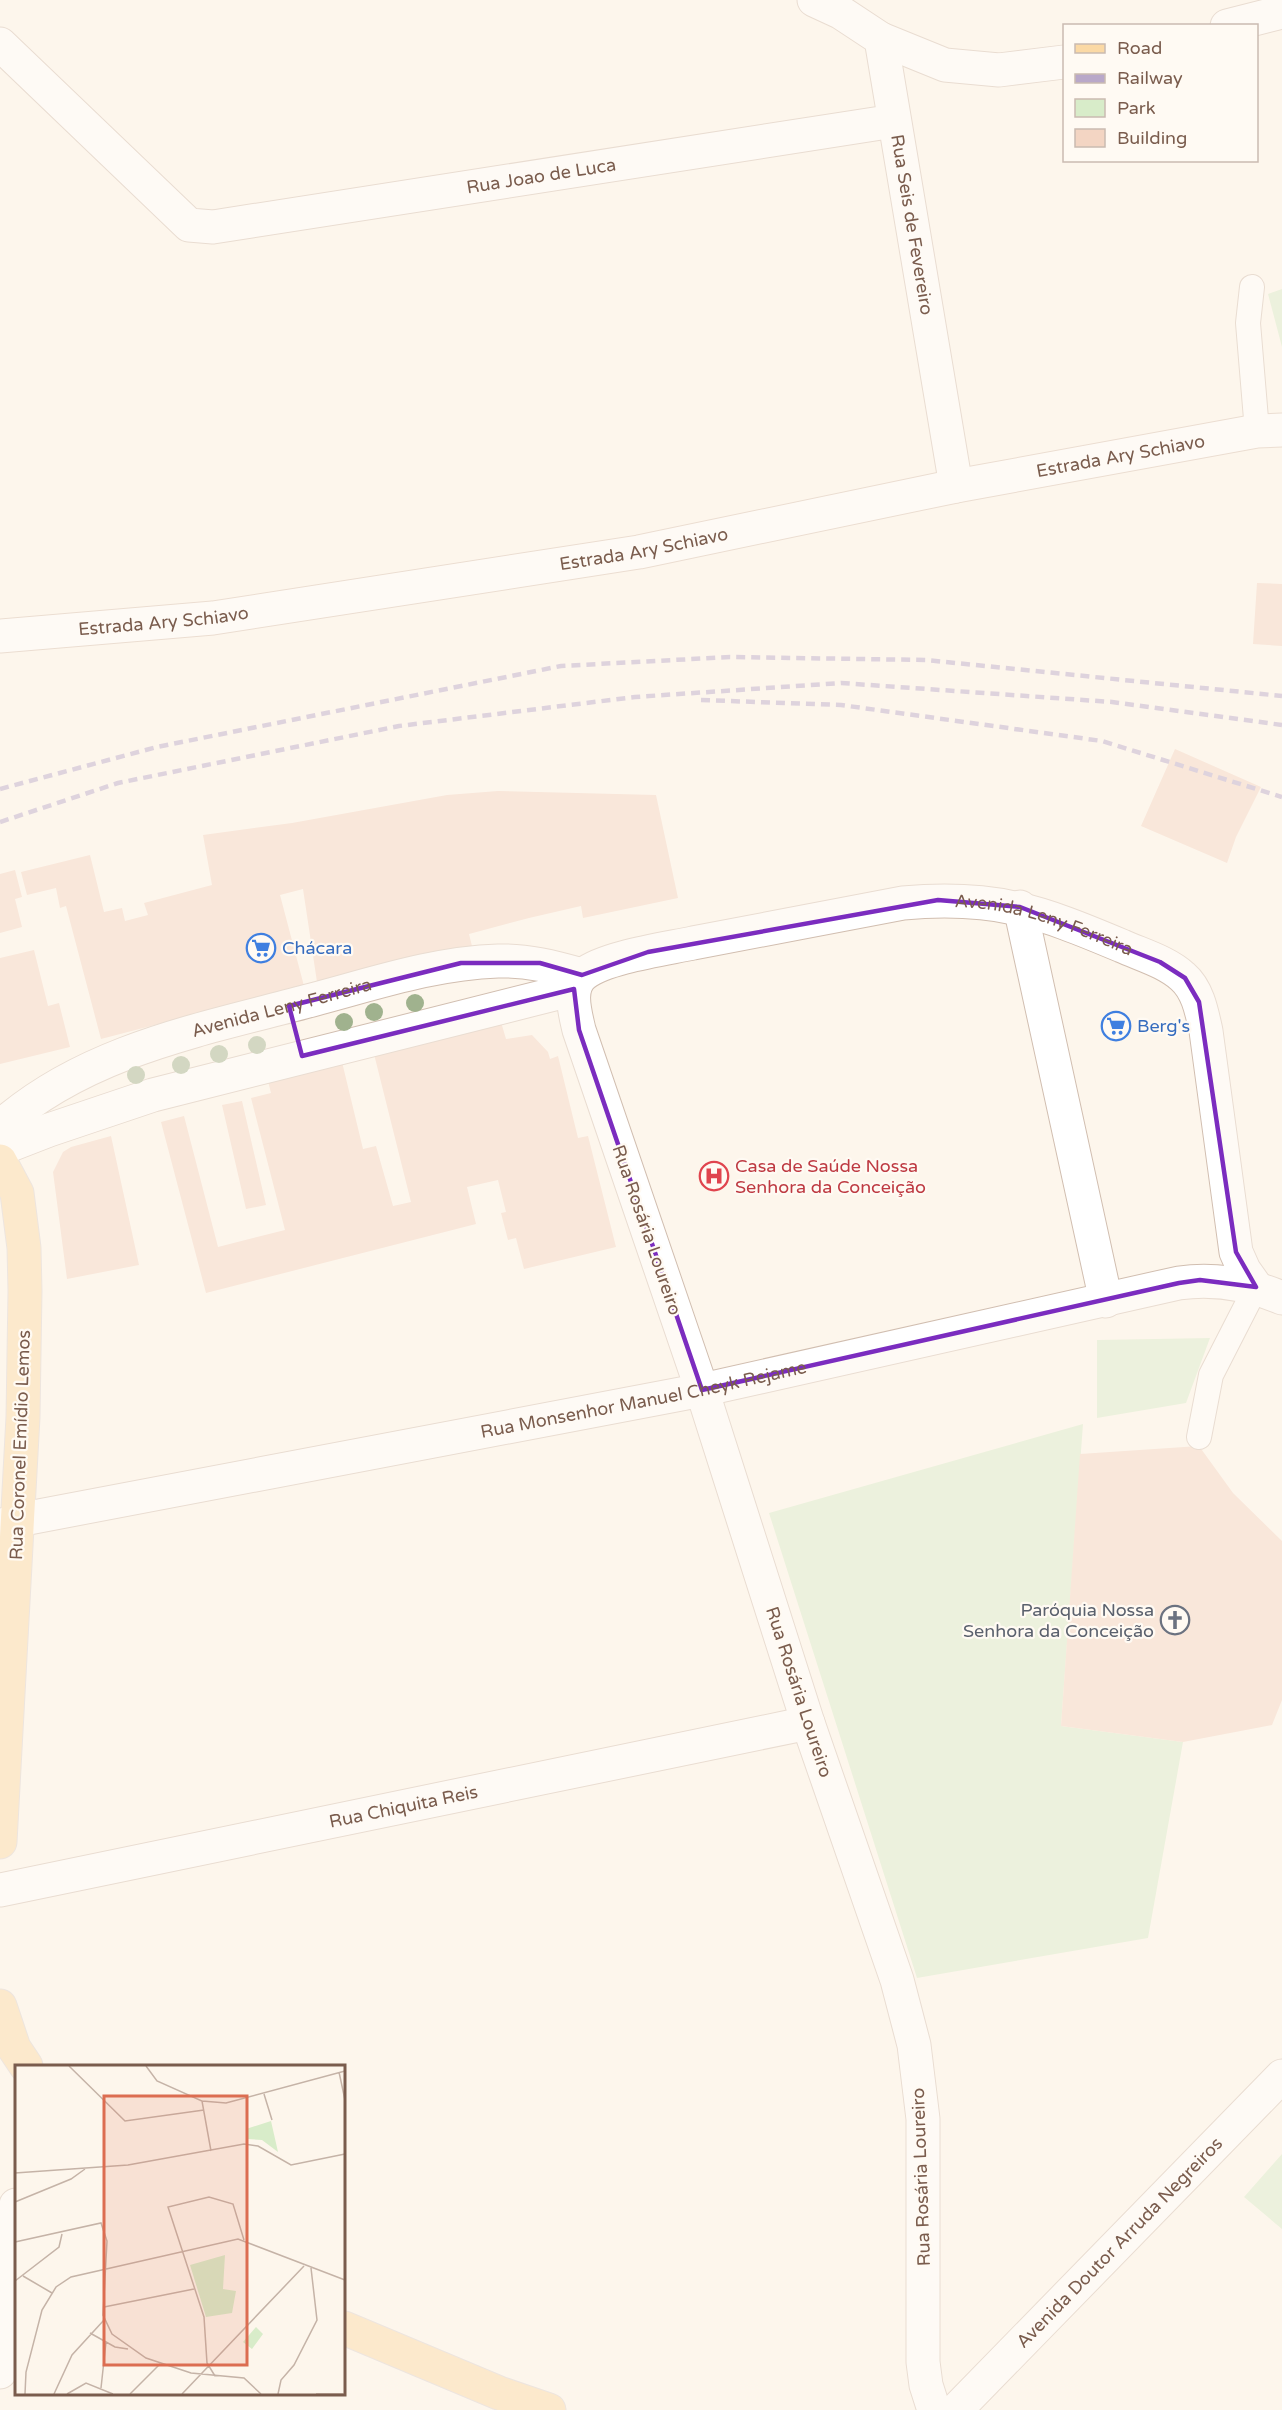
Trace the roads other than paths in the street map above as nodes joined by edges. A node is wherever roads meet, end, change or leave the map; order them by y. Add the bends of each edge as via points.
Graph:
1 (814, 0) edge
2 (1282, 12) edge
3 (1235, 24) edge
4 (881, 39) junction
5 (0, 44) edge
6 (1063, 62) edge
7 (894, 121) junction
8 (1252, 287) dead end
9 (1270, 430) edge
10 (956, 486) junction
11 (0, 636) edge
12 (1020, 907) junction
13 (578, 982) junction
14 (289, 1006) junction
15 (302, 1056) junction
16 (0, 1127) edge
17 (0, 1149) edge
18 (0, 1161) edge
19 (1269, 1292) edge
20 (1106, 1301) junction
21 (702, 1390) junction
22 (1199, 1437) dead end
23 (9, 1523) edge
24 (808, 1723) junction
25 (0, 1842) edge
26 (0, 1890) edge
27 (0, 2006) edge
28 (25, 2065) edge
29 (1282, 2076) edge
30 (0, 2193) edge
31 (15, 2203) edge
32 (15, 2214) edge
33 (345, 2328) edge
34 (0, 2372) edge
35 (491, 2401) edge
36 (549, 2410) edge
37 (934, 2410) edge
38 (956, 2410) edge

1 - 4 street
2 - 3 street
4 - 6 street via 945,65 999,70
4 - 7 street, Rua Seis de Fevereiro
5 - 7 street, Rua Joao de Luca via 189,225 213,227
7 - 10 street, Rua Seis de Fevereiro
8 - 9 lane via 1248,323
9 - 10 street, Estrada Ary Schiavo
10 - 11 street, Estrada Ary Schiavo via 639,552 213,618
12 - 13 street, Avenida Leny Ferreira via 976,901 903,903 648,952 596,967
12 - 19 street, Avenida Leny Ferreira via 1160,962 1185,978 1192,988 1206,1031 1236,1252 1244,1270
12 - 20 street
13 - 14 street, Avenida Leny Ferreira via 536,963 461,963
13 - 15 street, Avenida Leny Ferreira
13 - 21 street, Rua Rosária Loureiro via 574,1011 579,1029
14 - 15 street
14 - 16 street, Avenida Leny Ferreira via 130,1050 60,1084
15 - 17 street, Avenida Leny Ferreira via 119,1105
18 - 23 main road, Rua Coronel Emídio Lemos via 17,1193 24,1248 25,1363
19 - 20 street, Rua Monsenhor Manuel Cheyk Rejame via 1200,1280
19 - 22 lane via 1211,1375
20 - 21 street, Rua Monsenhor Manuel Cheyk Rejame
21 - 23 street, Rua Monsenhor Manuel Cheyk Rejame
21 - 24 street, Rua Rosária Loureiro
23 - 25 main road, Rua Coronel Emídio Lemos
24 - 26 street, Rua Chiquita Reis
24 - 37 street, Rua Rosária Loureiro via 897,1980 914,2045 923,2119 924,2362
27 - 28 main road via 14,2048
29 - 38 street, Avenida Doutor Arruda Negreiros
30 - 31 street
32 - 34 street
33 - 35 main road
35 - 36 main road

